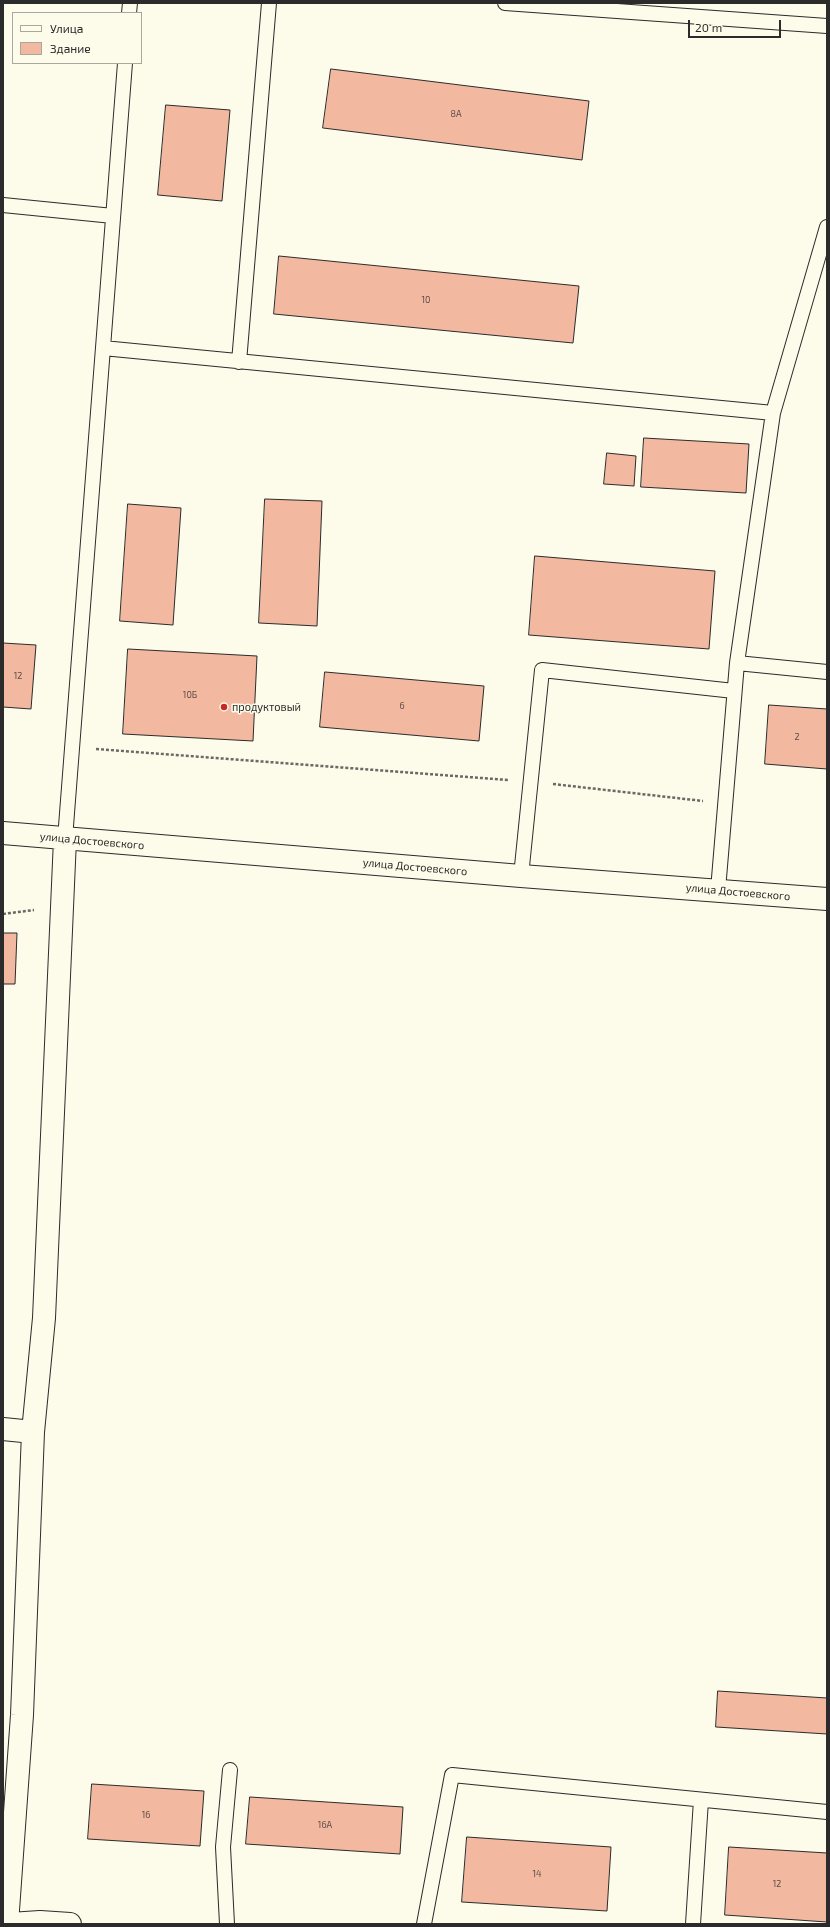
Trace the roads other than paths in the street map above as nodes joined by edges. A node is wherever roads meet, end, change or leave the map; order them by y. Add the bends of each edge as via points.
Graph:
1 (269, 3) edge
2 (505, 3) edge
3 (827, 26) edge
4 (125, 64) edge
5 (3, 205) edge
6 (113, 216) junction
7 (827, 227) edge
8 (103, 348) junction
9 (239, 362) junction
10 (773, 413) junction
11 (737, 663) junction
12 (827, 672) edge
13 (734, 691) junction
14 (3, 833) edge
15 (65, 839) junction
16 (521, 876) junction
17 (718, 890) junction
18 (827, 899) edge
19 (3, 1429) edge
20 (33, 1432) junction
21 (230, 1770) dead end
22 (701, 1800) junction
23 (827, 1812) edge
24 (5, 1924) edge
25 (10, 1924) edge
26 (70, 1924) edge
27 (227, 1924) edge
28 (424, 1924) edge
29 (693, 1924) edge

1 - 9 lane
2 - 3 lane
4 - 6 lane
5 - 6 lane
6 - 8 lane
7 - 10 lane
8 - 9 lane
8 - 15 lane
9 - 10 lane
10 - 11 lane
11 - 12 lane
11 - 13 lane
13 - 16 lane via 542,670
13 - 17 lane
14 - 15 street, улица Достоевского
15 - 16 street, улица Достоевского
15 - 20 street via 44,1318
16 - 17 street, улица Достоевского
17 - 18 street, улица Достоевского
19 - 20 street
20 - 24 street via 22,1715
21 - 27 lane via 223,1847
22 - 23 lane
22 - 28 lane via 452,1775
22 - 29 lane
25 - 26 street

